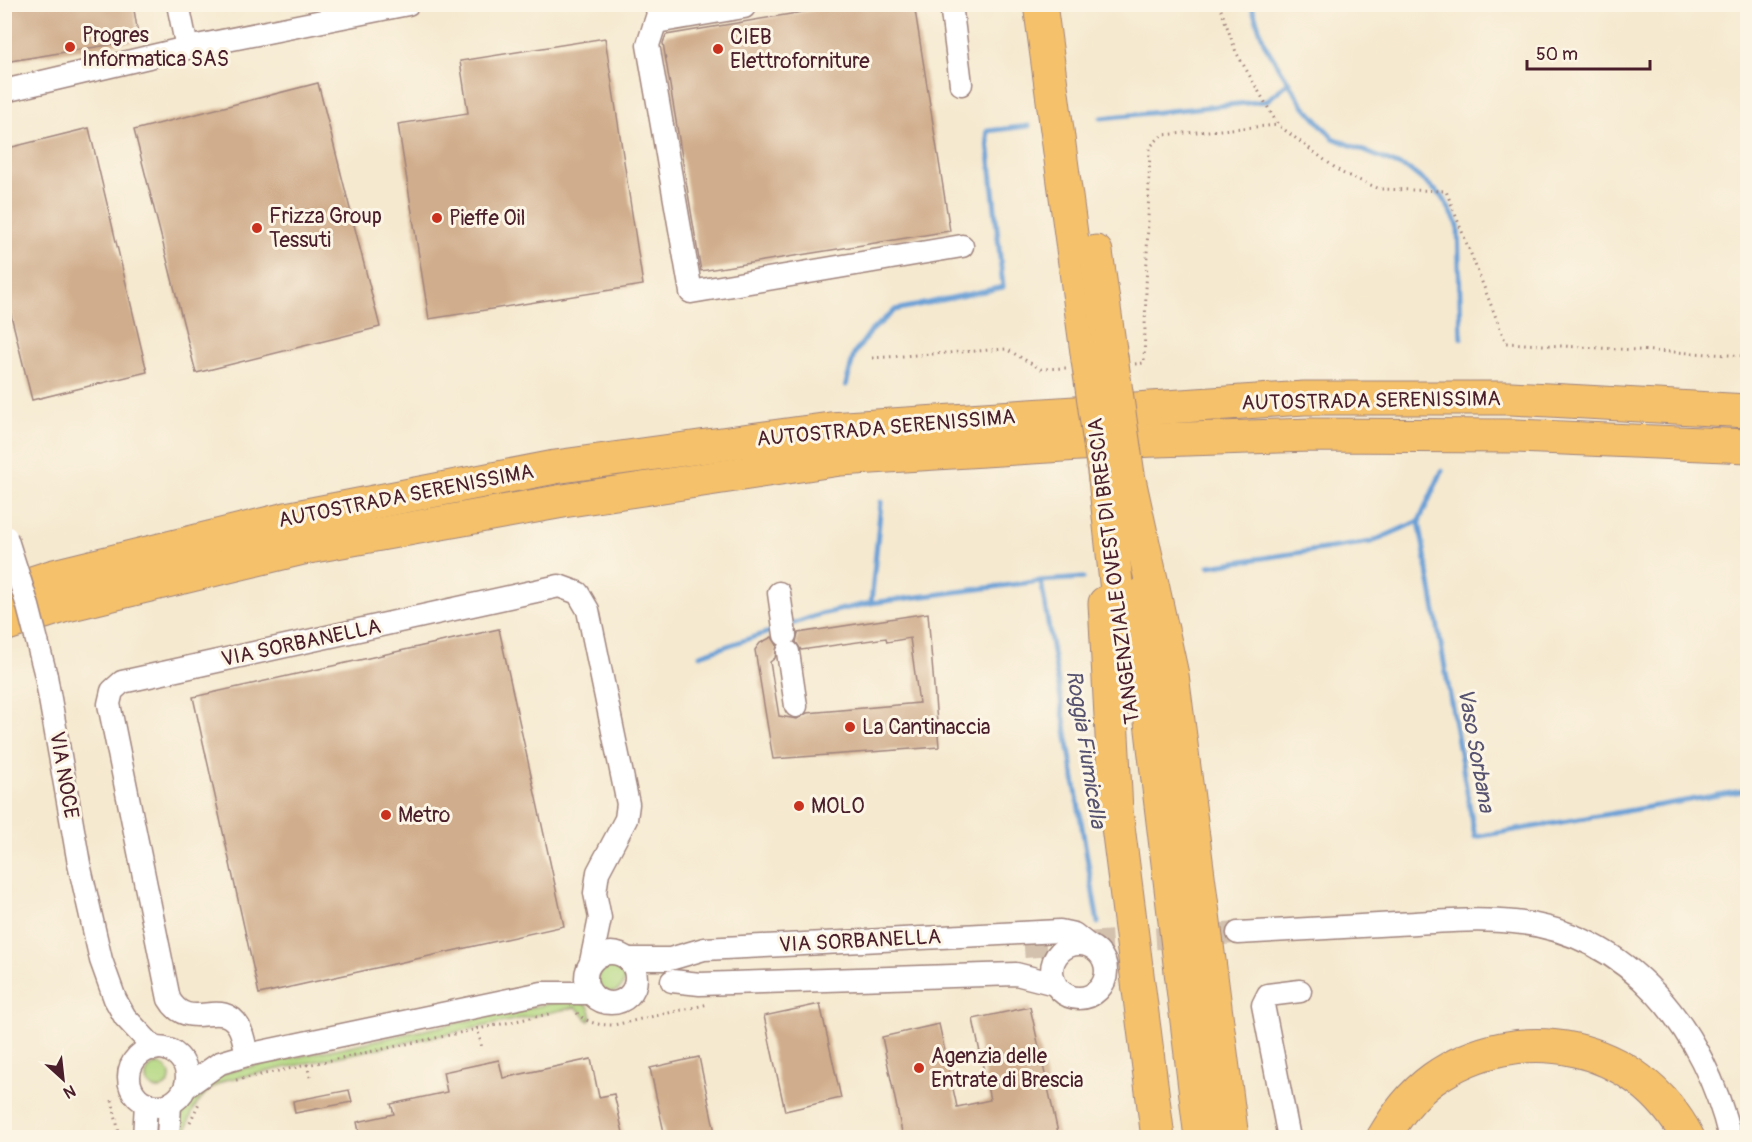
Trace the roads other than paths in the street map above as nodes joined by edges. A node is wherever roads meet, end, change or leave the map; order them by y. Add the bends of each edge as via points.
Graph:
1 (178, 4) edge
2 (408, 4) edge
3 (951, 4) edge
4 (1040, 4) edge
5 (1061, 4) edge
6 (744, 7) dead end
7 (657, 9) edge
8 (187, 48) junction
9 (962, 84) dead end
10 (4, 91) edge
11 (962, 246) dead end
12 (1100, 359) junction
13 (1748, 411) edge
14 (1748, 446) edge
15 (1114, 484) junction
16 (5, 535) edge
17 (4, 592) edge
18 (779, 593) dead end
19 (4, 625) edge
20 (796, 706) dead end
21 (1194, 849) junction
22 (600, 918) junction
23 (1238, 933) tunnel mouth
24 (1088, 945) junction
25 (1024, 947) tunnel mouth
26 (625, 957) junction
27 (671, 970) junction
28 (590, 976) junction
29 (1055, 984) junction
30 (1300, 991) dead end
31 (629, 996) junction
32 (155, 1054) junction
33 (247, 1055) junction
34 (223, 1073) junction
35 (194, 1093) junction
36 (146, 1104) junction
37 (170, 1104) junction
38 (178, 1134) edge
39 (144, 1137) edge
40 (1158, 1137) edge
41 (1183, 1137) edge
42 (1201, 1137) edge
43 (1232, 1137) edge
44 (1249, 1137) edge
45 (1289, 1137) edge
46 (1383, 1137) edge
47 (1688, 1137) edge
48 (1730, 1137) edge

1 - 8 street
2 - 8 street
3 - 9 street
4 - 12 highway, TANGENZIALE OVEST DI BRESCIA
5 - 12 highway, TANGENZIALE OVEST DI BRESCIA
6 - 7 street via 662,21
7 - 11 street via 648,45 691,292
8 - 10 street
12 - 15 highway, TANGENZIALE OVEST DI BRESCIA, bridge
13 - 17 highway, AUTOSTRADA SERENISSIMA via 1511,398 1305,398 830,429 555,467 286,519
14 - 19 highway, AUTOSTRADA SERENISSIMA via 1515,436 1311,435 1127,441 840,459 563,501 303,548 63,606
15 - 21 highway via 1172,675
15 - 40 highway via 1105,629 1116,811
15 - 41 highway, TANGENZIALE OVEST DI BRESCIA
15 - 42 highway, TANGENZIALE OVEST DI BRESCIA via 1131,561
16 - 32 street, VIA NOCE, bridge via 46,676 91,921 104,969 125,1017
18 - 20 street
21 - 43 highway
21 - 44 highway via 1212,912 1232,1065
22 - 26 street, VIA SORBANELLA
22 - 28 street, VIA SORBANELLA
22 - 33 street, VIA SORBANELLA via 595,893 598,872 626,819 628,804 588,610 578,593 559,586 122,682 112,691 109,704 169,999 175,1010 187,1016 229,1016 239,1026
23 - 48 street via 1468,920 1516,922 1578,939 1636,974 1666,1003 1708,1068
24 - 27 street, VIA SORBANELLA via 1074,934 1060,931 704,949
24 - 29 street via 1077,944 1058,954 1052,974
24 - 29 street via 1097,950 1107,969 1100,989 1082,999 1061,992
25 - 27 street
26 - 27 street, VIA SORBANELLA
26 - 28 street via 611,952 600,955
26 - 31 street via 637,978
27 - 29 street via 700,984 1016,974
27 - 31 street
28 - 31 street via 600,1000 611,1003
28 - 33 street via 547,1003
30 - 45 street via 1268,995 1263,1005
32 - 34 street
32 - 35 street, VIA NOCE via 184,1065
32 - 36 street via 130,1069 130,1086
33 - 34 street
34 - 35 street
35 - 37 street
36 - 37 street
36 - 39 street
37 - 38 street
46 - 47 highway via 1403,1106 1456,1065 1515,1046 1550,1045 1618,1064 1666,1105

